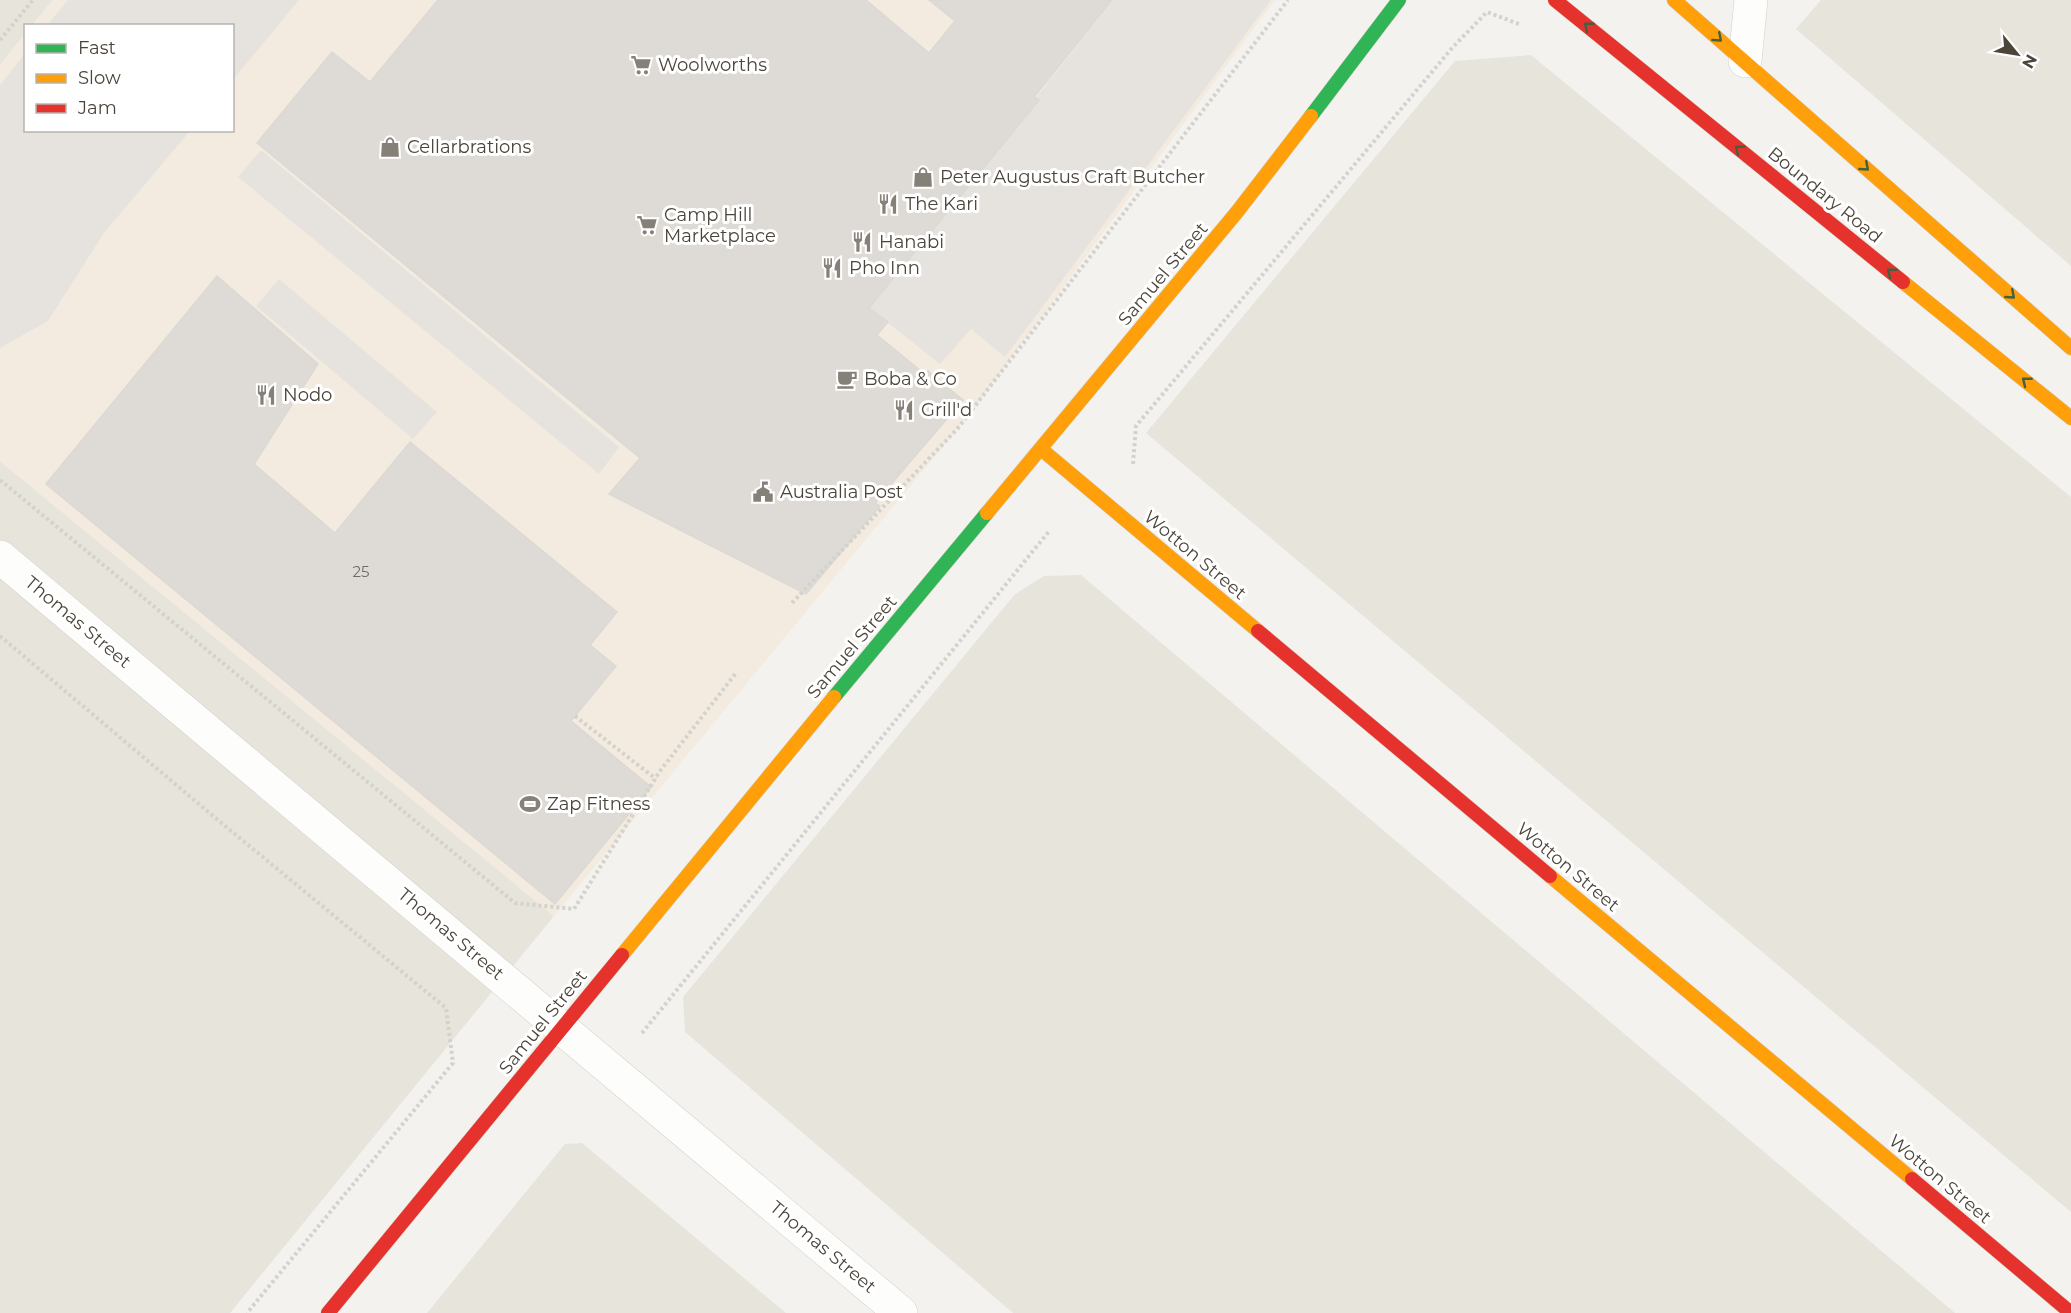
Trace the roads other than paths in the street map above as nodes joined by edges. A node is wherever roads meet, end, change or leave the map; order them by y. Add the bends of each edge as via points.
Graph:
1 (1399, 0) edge
2 (1555, 0) edge
3 (1674, 0) edge
4 (1751, 0) edge
5 (1745, 61) junction
6 (2071, 348) edge
7 (2071, 418) edge
8 (1041, 449) junction
9 (0, 557) edge
10 (562, 1026) junction
11 (328, 1313) edge
12 (901, 1313) edge
13 (2071, 1313) edge

1 - 8 street, Samuel Street via 1237,212
7 -> 2 street, Boundary Road
3 -> 5 street
4 - 5 street
5 -> 6 street
8 - 10 street, Samuel Street
8 - 13 street, Wotton Street
9 - 10 street, Thomas Street
10 - 11 street, Samuel Street
10 - 12 street, Thomas Street

